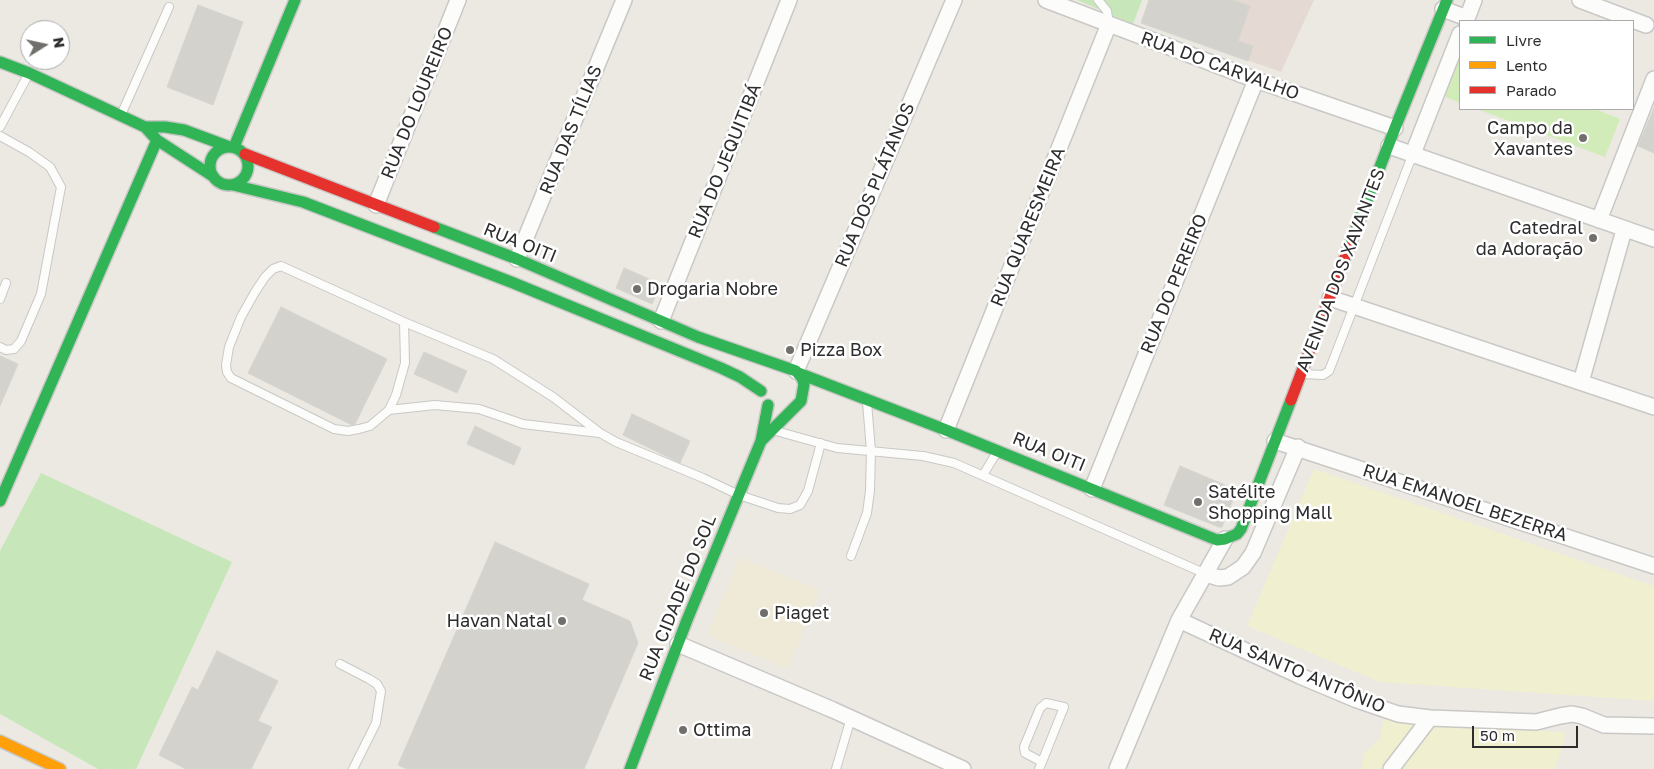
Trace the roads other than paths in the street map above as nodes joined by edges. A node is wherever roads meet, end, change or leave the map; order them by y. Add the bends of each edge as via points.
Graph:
1 (295, 0) edge
2 (458, 0) edge
3 (624, 0) edge
4 (789, 0) edge
5 (954, 0) edge
6 (1046, 0) edge
7 (1098, 0) edge
8 (1474, 0) edge
9 (1580, 0) edge
10 (1445, 4) edge
11 (169, 7) dead end
12 (1466, 20) edge
13 (1633, 20) edge
14 (1634, 20) edge
15 (1108, 24) junction
16 (1646, 25) dead end
17 (1459, 36) edge
18 (1428, 46) junction
19 (1451, 56) junction
20 (0, 62) edge
21 (29, 73) junction
22 (1654, 79) edge
23 (1256, 80) junction
24 (121, 116) junction
25 (0, 127) edge
26 (145, 127) junction
27 (1395, 128) junction
28 (0, 136) edge
29 (157, 140) junction
30 (231, 146) junction
31 (1388, 146) junction
32 (245, 154) junction
33 (1412, 156) junction
34 (214, 176) junction
35 (233, 185) junction
36 (376, 205) junction
37 (1599, 220) junction
38 (1624, 230) junction
39 (1654, 239) edge
40 (517, 259) junction
41 (6, 283) dead end
42 (1330, 298) junction
43 (0, 299) edge
44 (1354, 305) junction
45 (661, 321) junction
46 (404, 322) junction
47 (0, 347) edge
48 (791, 370) junction
49 (1301, 374) junction
50 (763, 382) junction
51 (1581, 382) junction
52 (852, 395) junction
53 (826, 398) dead end
54 (866, 400) junction
55 (802, 403) junction
56 (768, 405) junction
57 (1654, 407) edge
58 (389, 410) junction
59 (772, 429) junction
60 (946, 430) junction
61 (600, 433) junction
62 (761, 441) junction
63 (1276, 441) junction
64 (821, 443) junction
65 (1298, 447) junction
66 (871, 451) junction
67 (998, 451) junction
68 (983, 475) junction
69 (1092, 488) junction
70 (739, 495) junction
71 (0, 501) edge
72 (1228, 538) junction
73 (851, 556) dead end
74 (1654, 566) edge
75 (1206, 574) junction
76 (1179, 620) junction
77 (678, 644) junction
78 (340, 664) dead end
79 (850, 718) junction
80 (1430, 718) junction
81 (1654, 726) edge
82 (0, 741) edge
83 (1040, 765) edge
84 (60, 769) edge
85 (353, 769) edge
86 (630, 769) edge
87 (836, 769) edge
88 (964, 769) edge
89 (1117, 769) edge
90 (1392, 769) edge

1 - 30 main road
2 - 36 street, RUA DO LOUREIRO
3 - 40 street, RUA DAS TÍLIAS
4 - 45 street, RUA DO JEQUITIBÁ
5 - 48 street, RUA DOS PLÁTANOS
6 - 15 street, RUA DO CARVALHO
7 - 15 lane via 1107,11
8 - 12 street
9 - 13 street
10 - 12 street
10 - 18 main road, AVENIDA DOS XAVANTES
11 - 24 lane
14 - 16 street
15 - 23 street, RUA DO CARVALHO
15 - 60 street, RUA QUARESMEIRA
17 - 19 street
18 - 19 street
18 - 27 main road, AVENIDA DOS XAVANTES
19 - 33 street
20 - 21 main road
21 - 24 main road
21 - 25 lane
22 - 37 street
23 - 27 street, RUA DO CARVALHO
23 - 69 street, RUA DO PEREIRO
24 - 26 main road
26 - 29 main road
26 - 30 main road via 184,130
27 - 31 main road, AVENIDA DOS XAVANTES
28 - 47 lane via 50,167 61,187 41,294 21,341 14,349
29 - 34 main road
29 - 71 main road
30 - 32 main road
30 - 34 main road via 219,149 212,158
31 - 33 street
31 - 42 main road, AVENIDA DOS XAVANTES
32 - 35 main road via 248,171 242,181
32 - 36 main road, RUA OITI
33 - 37 street
33 - 44 lane
34 - 35 main road via 220,183
35 - 50 main road via 303,202 658,340 740,377
36 - 40 main road, RUA OITI
37 - 38 street
38 - 39 street
38 - 51 street
40 - 45 main road, RUA OITI
41 - 43 lane
42 - 44 street
42 - 49 main road, AVENIDA DOS XAVANTES
44 - 49 lane via 1329,371 1323,375
44 - 51 street
45 - 48 main road, RUA OITI
46 - 58 lane via 402,380
46 - 58 lane via 286,268 277,267 255,292 234,334 227,357 227,372 231,378 334,428 348,431 370,426
46 - 61 lane via 493,359 553,397
48 - 50 main road via 770,370
48 - 52 main road, RUA OITI
48 - 55 main road via 804,384
49 - 63 main road, AVENIDA DOS XAVANTES
50 - 56 main road
51 - 57 street
52 - 53 main road, RUA OITI
52 - 54 main road, RUA OITI
54 - 60 main road, RUA OITI
54 - 66 lane
55 - 56 main road via 786,410 776,410
55 - 59 main road, RUA CIDADE DO SOL
56 - 62 main road, RUA CIDADE DO SOL
58 - 61 lane via 435,405 479,409 523,424
59 - 62 main road, RUA CIDADE DO SOL
59 - 64 lane
60 - 67 main road, RUA OITI
61 - 70 lane
62 - 70 main road, RUA CIDADE DO SOL
63 - 65 street, RUA EMANOEL BEZERRA
63 - 72 main road, AVENIDA DOS XAVANTES via 1242,529
64 - 66 lane
64 - 70 lane via 808,490 800,505 790,509 778,508
65 - 74 street, RUA EMANOEL BEZERRA
65 - 75 street via 1253,554 1243,567 1228,577
66 - 68 lane via 923,456 954,463
66 - 73 lane via 866,513
67 - 68 lane
67 - 69 main road, RUA OITI
68 - 75 lane
69 - 72 main road, RUA OITI via 1217,540
70 - 77 main road, RUA CIDADE DO SOL
72 - 75 street
75 - 76 street
76 - 80 street, RUA SANTO ANTÔNIO via 1357,700 1398,714
76 - 89 street
77 - 79 street
77 - 86 main road, RUA CIDADE DO SOL
78 - 85 lane via 377,684 381,691 376,724
79 - 87 lane
79 - 88 street
80 - 81 street, RUA SANTO ANTÔNIO via 1536,722 1572,714 1604,725
80 - 90 street
82 - 84 main road
83 - 83 lane via 1064,707 1046,703 1040,708 1024,747 1025,753

